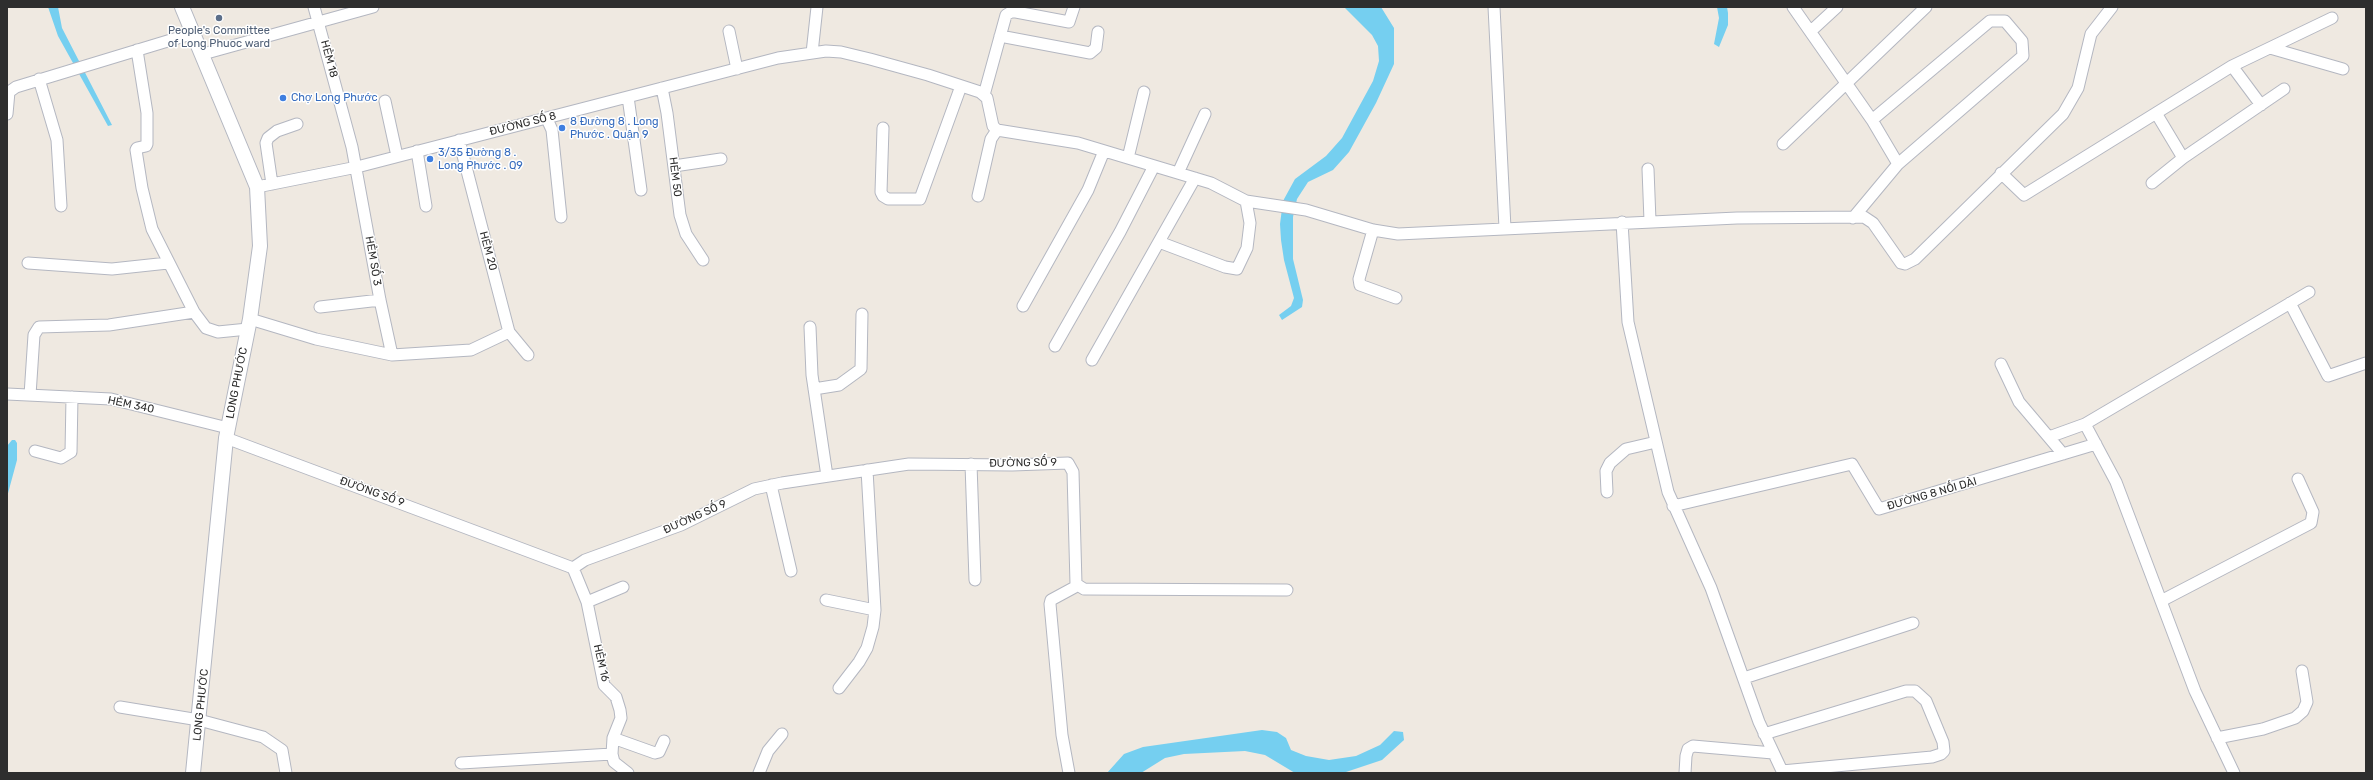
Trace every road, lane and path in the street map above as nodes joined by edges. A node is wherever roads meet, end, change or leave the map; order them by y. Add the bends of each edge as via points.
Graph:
1 (182, 7) edge
2 (314, 7) edge
3 (373, 7) edge
4 (817, 7) edge
5 (1074, 7) edge
6 (1494, 7) edge
7 (1793, 7) edge
8 (1837, 7) edge
9 (1926, 7) edge
10 (2112, 7) edge
11 (2332, 18) dead end
12 (318, 22) junction
13 (1811, 30) junction
14 (730, 31) dead end
15 (1098, 32) dead end
16 (194, 33) junction
17 (1000, 36) junction
18 (2270, 48) junction
19 (137, 50) junction
20 (812, 53) junction
21 (203, 54) junction
22 (2232, 66) junction
23 (737, 69) junction
24 (2344, 69) dead end
25 (39, 79) junction
26 (1846, 83) junction
27 (961, 86) junction
28 (662, 88) junction
29 (2284, 89) dead end
30 (1144, 92) dead end
31 (984, 95) junction
32 (628, 97) junction
33 (385, 101) dead end
34 (2261, 105) junction
35 (7, 114) edge
36 (1205, 114) dead end
37 (2156, 114) junction
38 (547, 119) junction
39 (1872, 120) junction
40 (297, 124) dead end
41 (882, 128) dead end
42 (997, 130) junction
43 (459, 140) junction
44 (1783, 144) dead end
45 (417, 151) junction
46 (1104, 151) junction
47 (397, 156) junction
48 (1128, 158) junction
49 (2183, 158) junction
50 (720, 159) dead end
51 (1898, 164) junction
52 (674, 166) junction
53 (1154, 166) junction
54 (357, 167) junction
55 (1648, 169) dead end
56 (1178, 173) junction
57 (2001, 173) junction
58 (1195, 178) junction
59 (272, 184) junction
60 (2152, 184) dead end
61 (257, 187) junction
62 (641, 190) dead end
63 (978, 196) dead end
64 (1251, 202) junction
65 (61, 206) dead end
66 (426, 206) dead end
67 (561, 217) dead end
68 (1853, 218) junction
69 (1650, 221) junction
70 (1622, 222) junction
71 (1505, 228) junction
72 (1373, 230) junction
73 (1160, 242) junction
74 (703, 260) dead end
75 (28, 263) dead end
76 (168, 263) junction
77 (2309, 292) dead end
78 (1396, 298) dead end
79 (380, 300) junction
80 (2290, 303) junction
81 (1023, 306) dead end
82 (320, 307) dead end
83 (194, 312) junction
84 (862, 314) dead end
85 (249, 324) junction
86 (810, 326) dead end
87 (509, 332) junction
88 (1055, 346) dead end
89 (392, 355) junction
90 (528, 356) dead end
91 (1092, 360) dead end
92 (2366, 363) edge
93 (2001, 364) dead end
94 (814, 389) junction
95 (7, 394) edge
96 (30, 396) junction
97 (72, 397) junction
98 (2085, 424) junction
99 (227, 433) junction
100 (2049, 437) junction
101 (1656, 442) junction
102 (2096, 444) junction
103 (35, 451) dead end
104 (2063, 454) junction
105 (971, 464) junction
106 (867, 470) junction
107 (827, 476) junction
108 (2298, 479) dead end
109 (771, 485) junction
110 (1607, 492) dead end
111 (1673, 506) junction
112 (573, 568) junction
113 (791, 571) dead end
114 (975, 580) dead end
115 (1076, 584) junction
116 (623, 587) dead end
117 (1287, 590) dead end
118 (826, 600) dead end
119 (587, 602) junction
120 (2161, 602) junction
121 (875, 610) junction
122 (1913, 623) dead end
123 (2302, 671) dead end
124 (1744, 678) junction
125 (839, 688) dead end
126 (120, 707) dead end
127 (199, 720) junction
128 (782, 734) dead end
129 (1764, 734) junction
130 (613, 738) junction
131 (2217, 738) junction
132 (664, 741) dead end
133 (1773, 753) junction
134 (612, 754) junction
135 (462, 763) dead end
136 (1782, 772) edge
137 (194, 773) edge
138 (286, 773) edge
139 (628, 773) edge
140 (759, 773) edge
141 (1069, 773) edge
142 (1685, 773) edge
143 (2234, 773) edge

1 - 16 street, LONG PHƯỚC
2 - 12 street, HẺM 18
3 - 12 street
4 - 20 street
5 - 17 street via 1072,19 1065,22 1011,12 1006,15
6 - 71 street
7 - 13 street
8 - 13 street
9 - 26 street
10 - 57 street via 2091,34 2078,88 2063,114
11 - 18 street
12 - 21 street
12 - 54 street, HẺM 18
13 - 26 street
14 - 23 street
15 - 17 street via 1096,48 1090,53
16 - 19 street
16 - 21 street, LONG PHƯỚC
17 - 31 street
18 - 22 street
18 - 24 street
19 - 25 street
19 - 76 street via 147,113 148,144 136,150 147,212
20 - 23 street, ĐƯỜNG SỐ 8 via 778,58
20 - 27 street, ĐƯỜNG SỐ 8 via 841,52
21 - 61 street, LONG PHƯỚC
22 - 34 street
22 - 37 street
23 - 28 street, ĐƯỜNG SỐ 8
25 - 35 street via 11,90
25 - 65 street via 57,140
26 - 39 street
26 - 44 street
27 - 31 street, ĐƯỜNG SỐ 8
27 - 41 street via 920,200 888,199 880,192
28 - 32 street, ĐƯỜNG SỐ 8
28 - 52 street, HẺM 50
29 - 34 street
30 - 48 street
31 - 42 street via 987,98 993,126
32 - 38 street, ĐƯỜNG SỐ 8
32 - 62 street
33 - 47 street
34 - 49 street
36 - 56 street
37 - 49 street
37 - 57 street via 2024,195
38 - 43 street, ĐƯỜNG SỐ 8
38 - 67 street via 552,130
39 - 51 street
39 - 51 street via 1990,21 2005,20 2022,41 2023,56
40 - 59 street via 277,131 268,138 266,143
42 - 46 street via 1078,143
42 - 63 street via 991,139
43 - 45 street, ĐƯỜNG SỐ 8
43 - 87 street, HẺM 20
45 - 47 street, ĐƯỜNG SỐ 8
45 - 66 street
46 - 48 street
46 - 81 street via 1088,190
47 - 54 street, ĐƯỜNG SỐ 8
48 - 53 street
49 - 60 street
50 - 52 street
51 - 68 street
52 - 74 street, HẺM 50 via 680,215 686,234
53 - 56 street
53 - 88 street via 1120,232
54 - 59 street, ĐƯỜNG SỐ 8
54 - 79 street, HẺM SỐ 3
55 - 69 street
56 - 58 street
57 - 68 street via 1915,260 1909,263 1902,263 1868,219
58 - 64 street
58 - 73 street
59 - 61 street, ĐƯỜNG SỐ 8
61 - 85 street, LONG PHƯỚC via 260,246
64 - 72 street via 1306,210
64 - 73 street via 1247,248 1237,270
68 - 69 street
69 - 70 street
70 - 71 street
70 - 101 street via 1628,322
71 - 72 street via 1398,234
72 - 78 street via 1360,284
73 - 91 street
75 - 76 street via 112,269
76 - 83 street
77 - 80 street
79 - 82 street
79 - 89 street, HẺM SỐ 3
80 - 92 street via 2328,376
80 - 98 street
83 - 85 street via 206,328 212,331
83 - 96 street via 109,324 39,327 34,335
84 - 94 street via 861,369 839,385
85 - 89 street
85 - 99 street, LONG PHƯỚC
86 - 94 street
87 - 89 street via 471,350
87 - 90 street, HẺM 20
93 - 100 street via 2019,402
94 - 107 street
95 - 96 street, HẺM 340
96 - 97 street, HẺM 340
97 - 99 street, HẺM 340 via 111,399
97 - 103 street via 71,452 61,458
98 - 100 street
98 - 102 street
99 - 112 street, ĐƯỜNG SỐ 9
99 - 127 street, LONG PHƯỚC
100 - 104 street
101 - 110 street via 1626,449 1610,463 1606,471
101 - 111 street
102 - 104 street, ĐƯỜNG 8 NỐI DÀI
102 - 120 street via 2116,482
104 - 111 street, ĐƯỜNG 8 NỐI DÀI via 1879,509 1852,464
105 - 106 street, ĐƯỜNG SỐ 9 via 909,464
105 - 114 street
105 - 115 street, ĐƯỜNG SỐ 9 via 1068,463 1071,466
106 - 107 street, ĐƯỜNG SỐ 9
106 - 121 street
107 - 109 street, ĐƯỜNG SỐ 9
108 - 120 street via 2313,512 2311,523
109 - 112 street, ĐƯỜNG SỐ 9 via 754,489 681,525 585,560
109 - 113 street
111 - 124 street via 1711,588
112 - 119 street, HẺM 16
115 - 117 street via 1084,589
115 - 141 street via 1075,588 1051,600 1050,604 1062,734
116 - 119 street
118 - 121 street
119 - 130 street, HẺM 16 via 604,684 616,697 620,710 621,718
120 - 131 street via 2195,691
121 - 125 street via 867,648
122 - 124 street
123 - 131 street via 2307,702 2303,711 2295,718 2263,729
124 - 129 street
126 - 127 street
127 - 137 street, LONG PHƯỚC
127 - 138 street via 237,728 279,747 284,756
128 - 140 street via 768,751
129 - 133 street
129 - 136 street via 1906,691 1915,691 1926,701 1943,742 1944,751 1932,757
130 - 132 street via 655,753 659,752
130 - 134 street, HẺM 16
131 - 143 street
133 - 136 street
133 - 142 street via 1693,746 1688,749
134 - 135 street
134 - 139 street via 614,762

